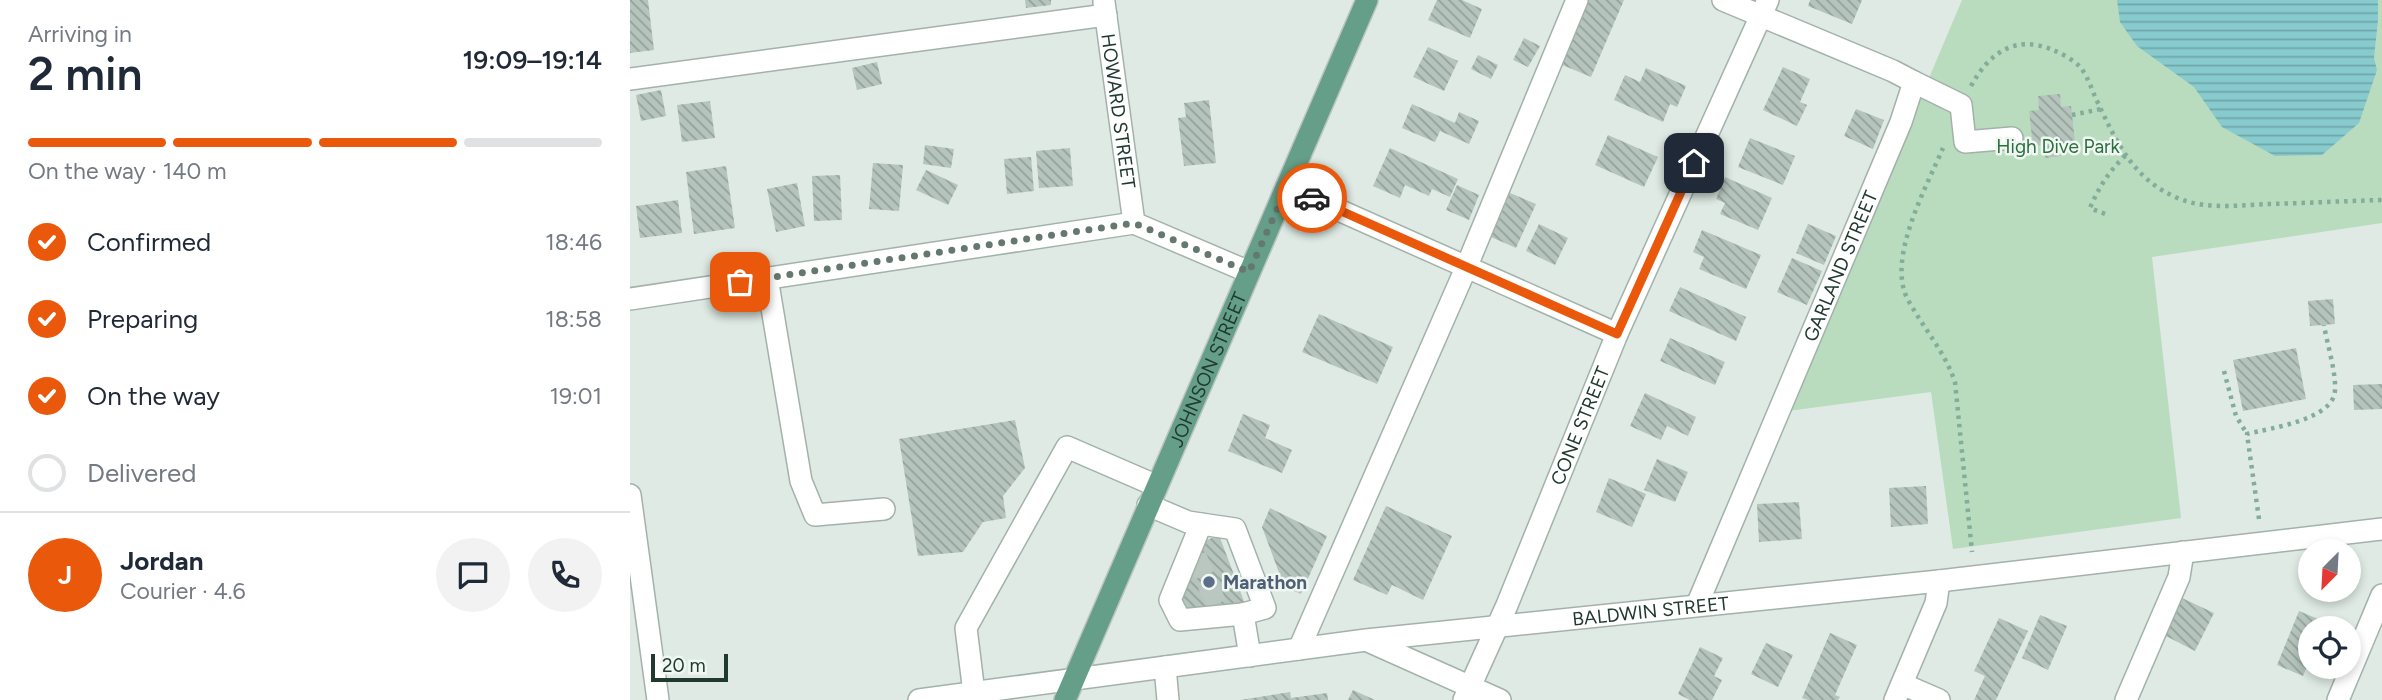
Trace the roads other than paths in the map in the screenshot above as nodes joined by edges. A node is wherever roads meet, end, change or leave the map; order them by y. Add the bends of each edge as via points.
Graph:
1 (1367, 0) edge
2 (1577, 0) edge
3 (1723, 0) edge
4 (1105, 7) edge
5 (1764, 8) edge
6 (630, 79) edge
7 (1914, 82) junction
8 (2012, 138) dead end
9 (1287, 187) junction
10 (1134, 223) junction
11 (1466, 268) junction
12 (1249, 272) junction
13 (767, 278) junction
14 (630, 299) edge
15 (1617, 334) junction
16 (630, 495) edge
17 (1153, 496) junction
18 (884, 509) dead end
19 (1201, 524) junction
20 (2382, 529) edge
21 (2182, 552) junction
22 (1939, 581) junction
23 (2382, 595) edge
24 (1697, 605) junction
25 (1243, 614) junction
26 (1497, 626) junction
27 (1366, 640) junction
28 (1299, 649) junction
29 (1250, 656) junction
30 (1165, 667) junction
31 (1074, 679) junction
32 (974, 692) junction
33 (1898, 692) edge
34 (1467, 693) edge
35 (929, 699) edge
36 (658, 700) edge
37 (1065, 700) edge
38 (1168, 700) edge
39 (1500, 700) edge
40 (1939, 700) edge
41 (2126, 700) edge
42 (2338, 700) edge

1 - 9 main road, JOHNSON STREET
2 - 11 street
3 - 5 street
4 - 6 street
4 - 10 street, HOWARD STREET
5 - 7 street
5 - 15 street, CONE STREET
7 - 8 street via 1961,105 1965,142
7 - 24 street, GARLAND STREET
9 - 11 street
9 - 12 main road, JOHNSON STREET
10 - 12 street
10 - 13 street
11 - 15 street
11 - 28 street
12 - 17 main road, JOHNSON STREET
13 - 14 street
13 - 18 street via 801,481 815,515
15 - 26 street, CONE STREET
16 - 36 street
17 - 19 street via 1188,522
17 - 31 main road, JOHNSON STREET
17 - 32 street via 1068,447 966,628
19 - 25 street via 1235,529 1265,608
19 - 25 street via 1194,552 1170,600 1180,620 1219,611
20 - 21 street, BALDWIN STREET
21 - 22 street, BALDWIN STREET
21 - 41 street via 2179,577
22 - 24 street, BALDWIN STREET
22 - 33 street via 1936,603
23 - 42 street
24 - 26 street, BALDWIN STREET
25 - 29 street
26 - 27 street, BALDWIN STREET
26 - 34 street, CONE STREET
27 - 28 street, BALDWIN STREET
27 - 34 street
28 - 29 street, BALDWIN STREET
29 - 30 street, BALDWIN STREET
30 - 31 street, BALDWIN STREET
30 - 38 street
31 - 32 street, BALDWIN STREET
31 - 37 main road, JOHNSON STREET
32 - 35 street, BALDWIN STREET
33 - 40 street
34 - 39 street

